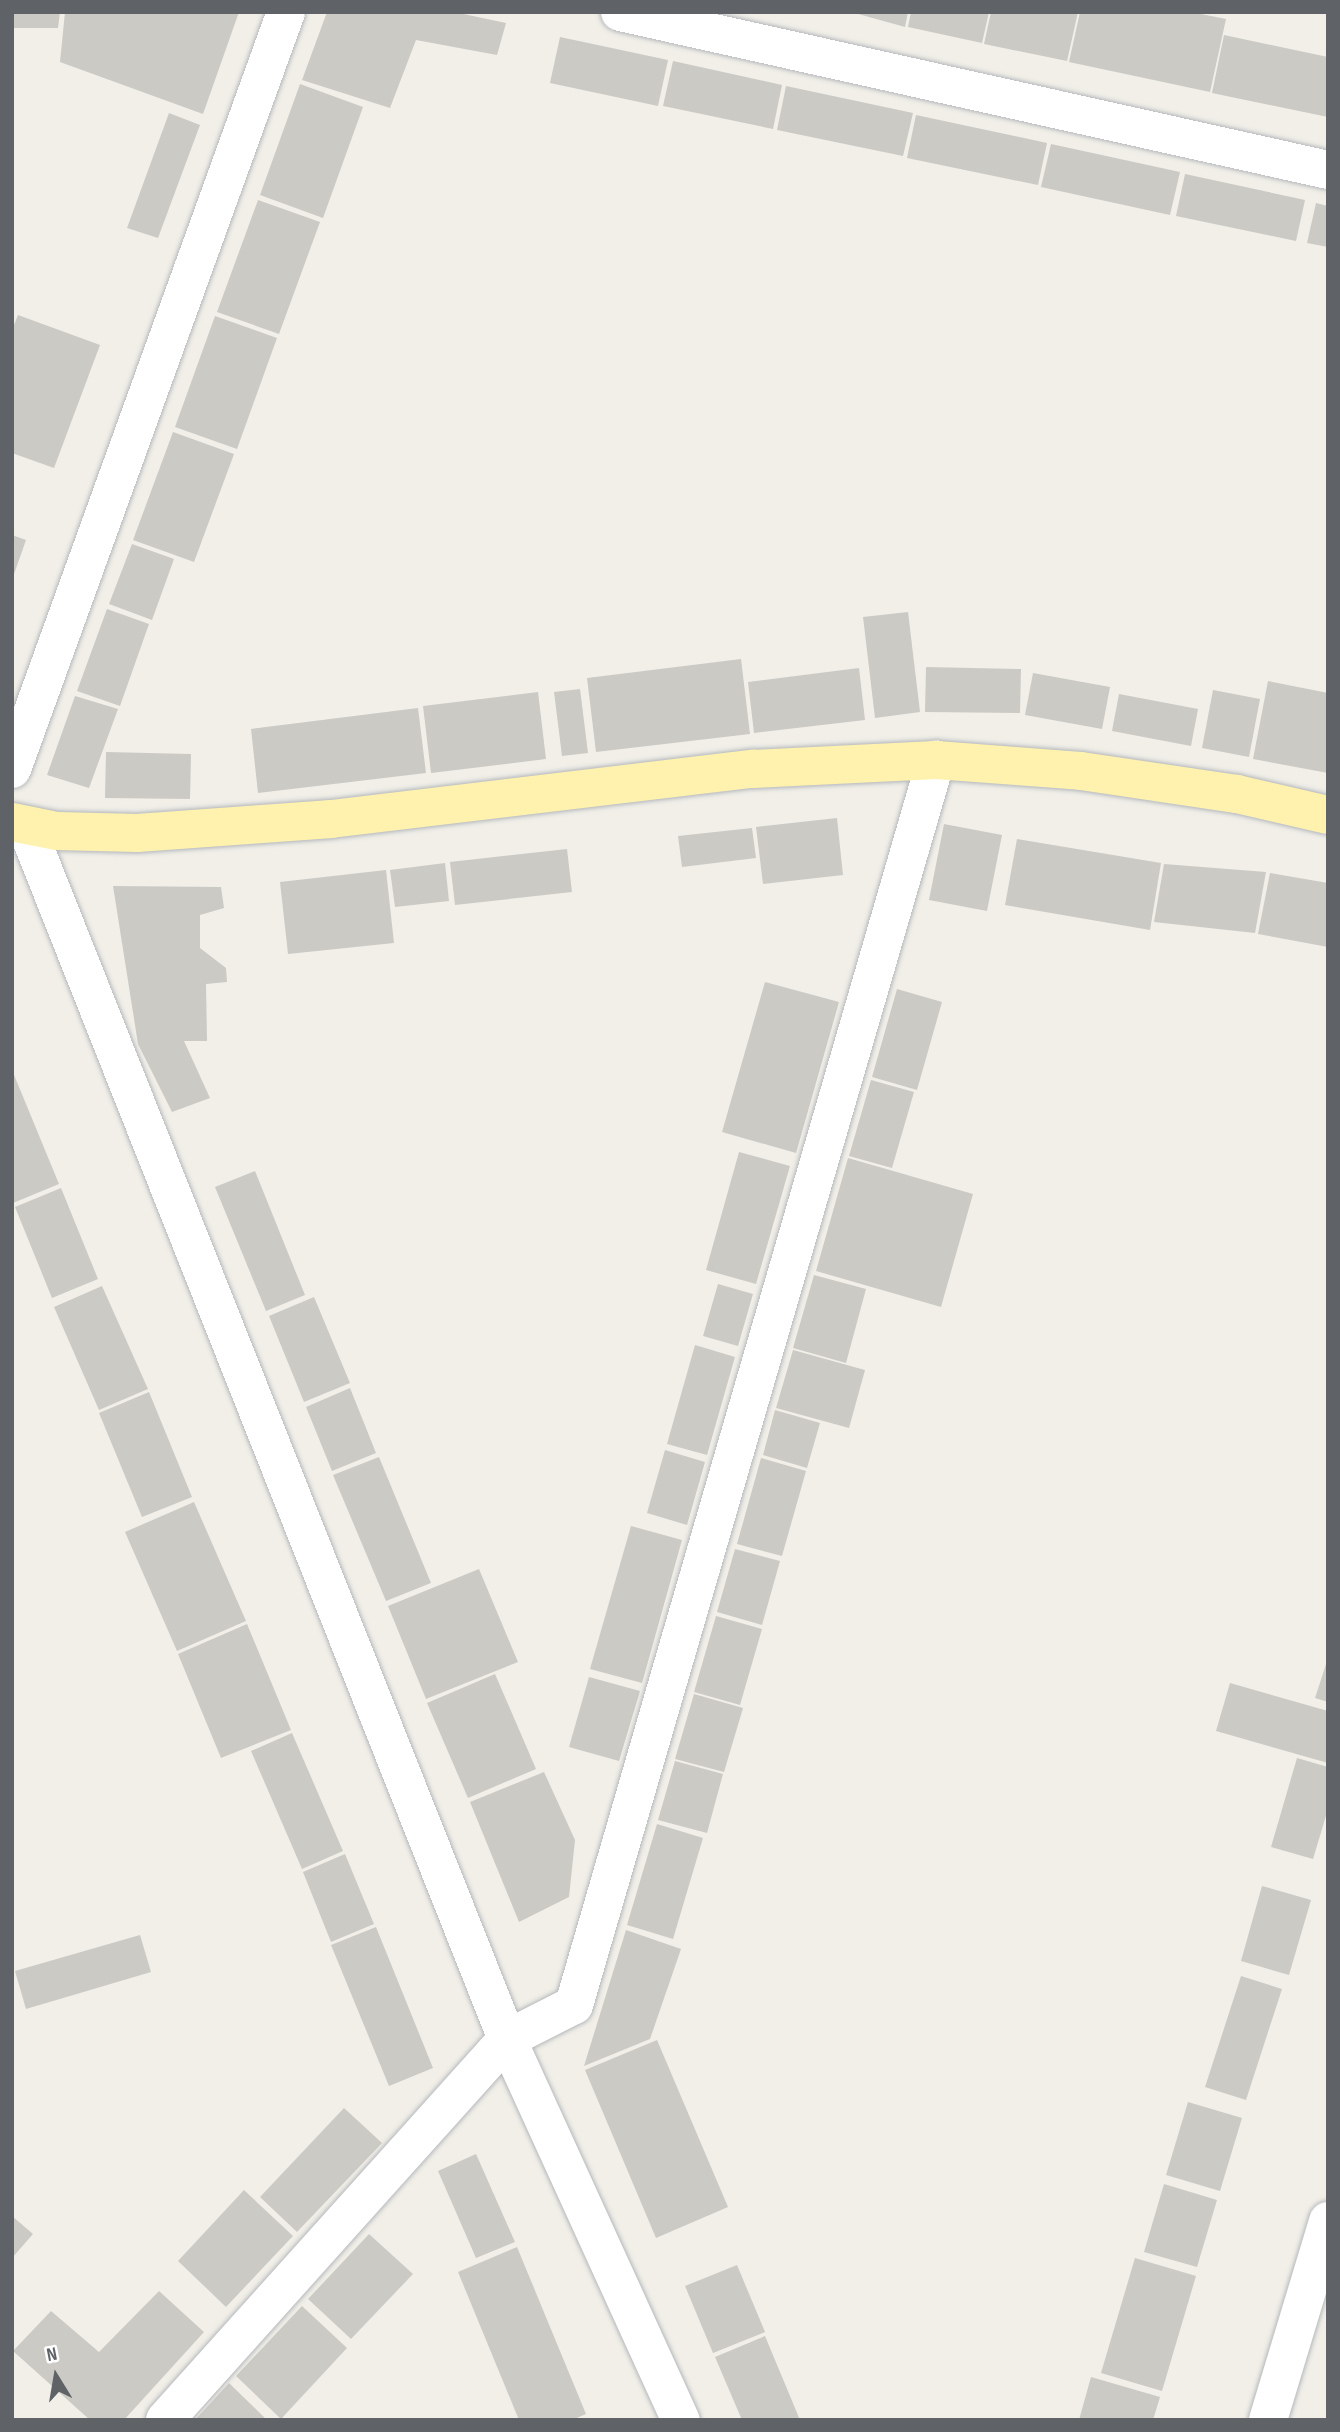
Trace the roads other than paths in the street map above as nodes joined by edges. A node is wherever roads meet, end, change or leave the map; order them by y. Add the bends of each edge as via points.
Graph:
1 (286, 12) edge
2 (620, 12) edge
3 (1328, 170) edge
4 (936, 761) junction
5 (12, 769) edge
6 (1328, 815) edge
7 (19, 824) edge
8 (507, 2039) junction
9 (1328, 2221) edge
10 (165, 2420) edge
11 (681, 2420) edge
12 (1268, 2420) edge

1 - 5 street
2 - 3 street
4 - 6 main road via 1081,771 1237,794
4 - 7 main road via 752,769 331,819 192,829 97,832
4 - 8 street via 574,2005
7 - 8 street
8 - 10 street
8 - 11 street
9 - 12 street

